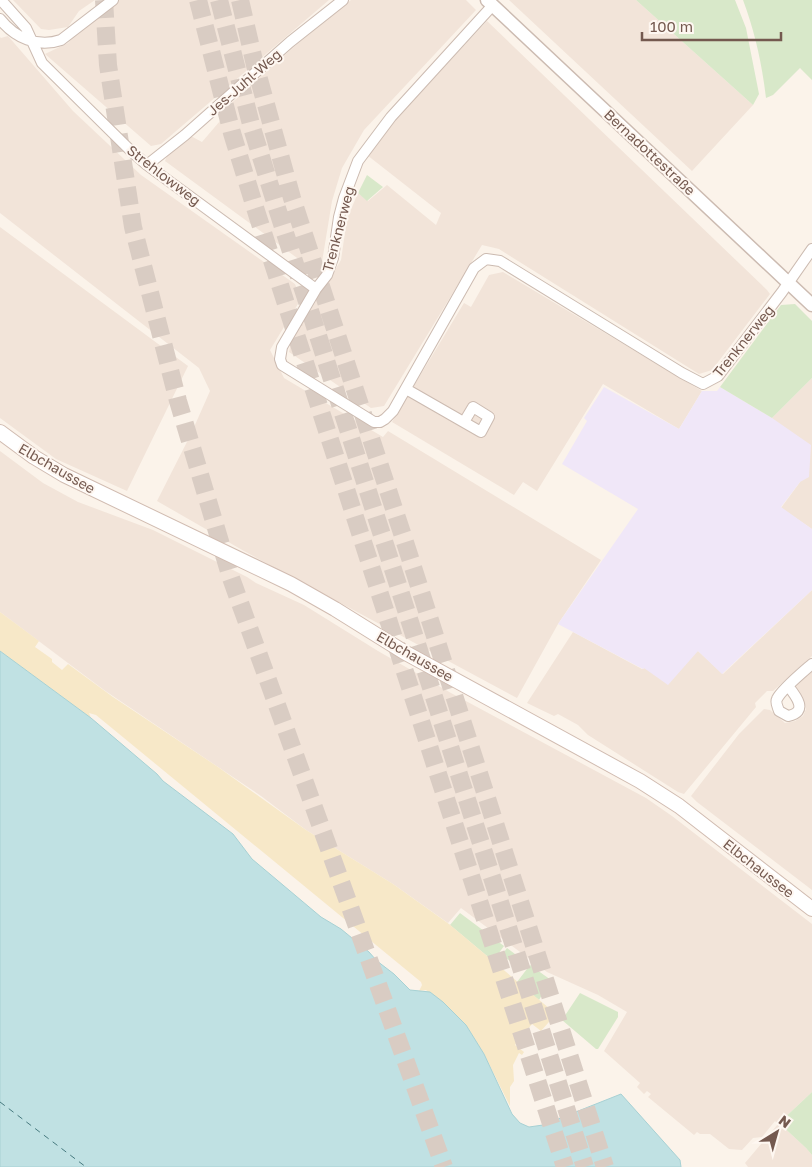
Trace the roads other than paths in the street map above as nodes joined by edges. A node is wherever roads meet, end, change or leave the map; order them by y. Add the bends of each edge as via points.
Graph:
1 (1, 0) edge
2 (113, 0) edge
3 (343, 0) edge
4 (490, 2) edge
5 (0, 20) edge
6 (31, 41) junction
7 (147, 165) junction
8 (812, 250) edge
9 (790, 282) junction
10 (316, 289) junction
11 (812, 304) edge
12 (406, 389) junction
13 (464, 422) dead end
14 (0, 432) edge
15 (812, 664) edge
16 (788, 686) dead end
17 (812, 909) edge

1 - 6 street, Strehlowweg via 26,28
2 - 6 street via 61,40 52,43
3 - 7 street, Jes-Juhl-Weg
4 - 9 street, Bernadottestraße
4 - 10 street, Trenknerweg via 391,117 358,161 339,217 333,258 327,275
5 - 6 street via 11,32
6 - 7 street, Strehlowweg via 42,63
7 - 10 street, Strehlowweg
8 - 9 street
9 - 11 street, Bernadottestraße
9 - 12 street, Trenknerweg via 718,376 704,384 500,261 486,259 474,268
10 - 12 street, Trenknerweg via 282,347 282,365 374,422 386,419
12 - 13 street
14 - 17 main road, Elbchaussee via 64,475 291,584 404,652 640,781 679,806
15 - 16 street

